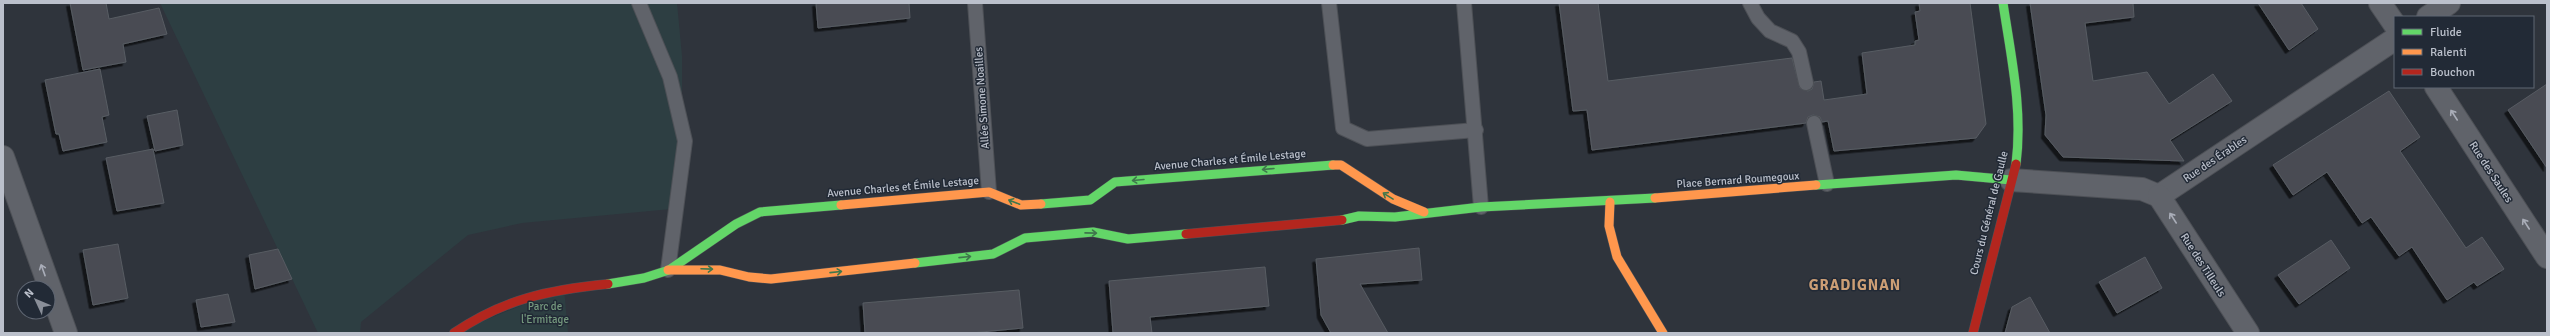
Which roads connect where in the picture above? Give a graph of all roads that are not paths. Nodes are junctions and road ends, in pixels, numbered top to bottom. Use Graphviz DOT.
graph roads {
  1 [pos="639,3"];
  2 [pos="975,3"];
  3 [pos="1329,3"];
  4 [pos="1464,3"];
  5 [pos="1750,3"];
  6 [pos="2003,3"];
  7 [pos="2380,3"];
  8 [pos="2449,3"];
  9 [pos="2430,16"];
  10 [pos="2394,24"];
  11 [pos="2394,40"];
  12 [pos="1806,83"];
  13 [pos="2437,88"];
  14 [pos="1814,123"];
  15 [pos="1476,130"];
  16 [pos="3,156"];
  17 [pos="2011,180"];
  18 [pos="1365,181"];
  19 [pos="1828,184"];
  20 [pos="988,192"];
  21 [pos="1364,194"];
  22 [pos="2159,196"];
  23 [pos="1610,202"];
  24 [pos="1362,206"];
  25 [pos="1481,207"];
  26 [pos="1424,212"];
  27 [pos="1358,216"];
  28 [pos="723,232"];
  29 [pos="725,247"];
  30 [pos="2547,257"];
  31 [pos="728,260"];
  32 [pos="668,270"];
  33 [pos="732,272"];
  34 [pos="66,333"];
  35 [pos="454,333"];
  36 [pos="1663,333"];
  37 [pos="1973,333"];
  38 [pos="2248,333"];
  1 -- 32 [label="lane"];
  2 -- 20 [label="lane, Allée Simone Noailles"];
  3 -- 15 [label="lane"];
  4 -- 15 [label="lane"];
  5 -- 12 [label="lane"];
  6 -- 17 [label="street, Cours du Général de Gaulle"];
  7 -- 10 [label="street"];
  8 -- 9 [label="street"];
  11 -- 22 [label="street, Rue des Érables"];
  30 -- 13 [label="street, Rue des Saules, one-way"];
  14 -- 19 [label="lane"];
  15 -- 25 [label="lane"];
  34 -- 16 [label="street, one-way"];
  17 -- 19 [label="street, Place Bernard Roumegoux"];
  17 -- 22 [label="street"];
  17 -- 37 [label="street, Cours du Général de Gaulle"];
  18 -- 20 [label="street, Avenue Charles et Émile Lestage, one-way"];
  18 -- 21 [label="street"];
  26 -- 18 [label="street, Avenue Charles et Émile Lestage, one-way"];
  19 -- 23 [label="street, Place Bernard Roumegoux"];
  20 -- 28 [label="street, Avenue Charles et Émile Lestage"];
  38 -- 22 [label="street, Rue des Tilleuls, one-way"];
  23 -- 25 [label="street, Avenue Charles et Émile Lestage"];
  23 -- 36 [label="street"];
  24 -- 27 [label="street"];
  25 -- 26 [label="street, Avenue Charles et Émile Lestage"];
  26 -- 27 [label="street, Avenue Charles et Émile Lestage"];
  33 -- 27 [label="street, Avenue Charles et Émile Lestage, one-way"];
  28 -- 29 [label="street"];
  28 -- 32 [label="street, Avenue Charles et Émile Lestage"];
  31 -- 33 [label="street"];
  32 -- 33 [label="street, Avenue Charles et Émile Lestage, one-way"];
  32 -- 35 [label="street, Avenue Charles et Émile Lestage"];
}
